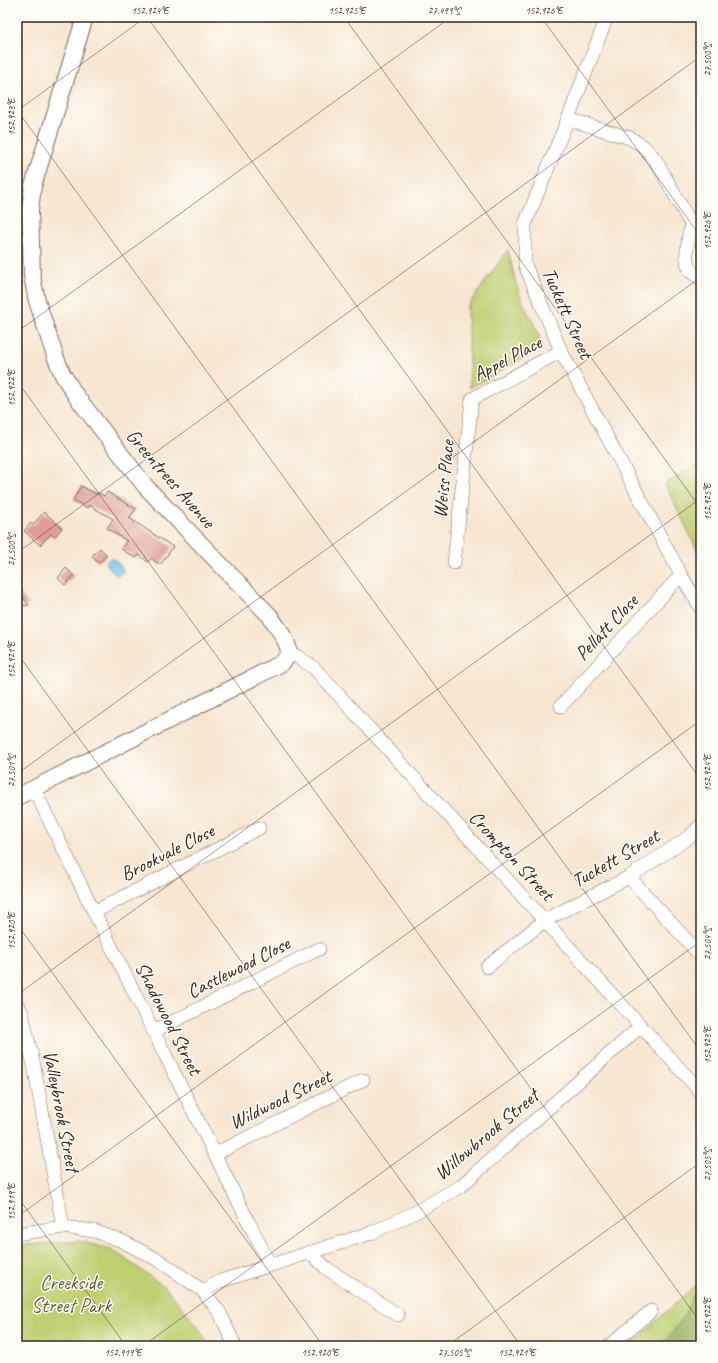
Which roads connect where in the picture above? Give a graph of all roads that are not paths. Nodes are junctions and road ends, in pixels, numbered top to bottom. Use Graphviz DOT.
graph roads {
  1 [pos="85,17"];
  2 [pos="607,17"];
  3 [pos="568,119"];
  4 [pos="696,227"];
  5 [pos="701,278"];
  6 [pos="561,351"];
  7 [pos="472,399"];
  8 [pos="454,563"];
  9 [pos="681,575"];
  10 [pos="701,608"];
  11 [pos="289,653"];
  12 [pos="561,706"];
  13 [pos="34,789"];
  14 [pos="17,797"];
  15 [pos="701,825"];
  16 [pos="259,828"];
  17 [pos="630,877"];
  18 [pos="94,912"];
  19 [pos="545,920"];
  20 [pos="319,948"];
  21 [pos="701,956"];
  22 [pos="487,967"];
  23 [pos="17,1004"];
  24 [pos="641,1026"];
  25 [pos="154,1031"];
  26 [pos="363,1080"];
  27 [pos="700,1091"];
  28 [pos="214,1154"];
  29 [pos="63,1227"];
  30 [pos="17,1234"];
  31 [pos="310,1252"];
  32 [pos="270,1265"];
  33 [pos="203,1291"];
  34 [pos="651,1311"];
  35 [pos="398,1315"];
  36 [pos="235,1346"];
  37 [pos="609,1346"];
  1 -- 11 [label="street, Greentrees Avenue"];
  2 -- 3 [label="street, Tuckett Street"];
  3 -- 4 [label="street"];
  3 -- 6 [label="street, Tuckett Street"];
  4 -- 5 [label="street"];
  6 -- 7 [label="street, Appel Place"];
  6 -- 9 [label="street, Tuckett Street"];
  7 -- 8 [label="street, Weiss Place"];
  9 -- 10 [label="street, Tuckett Street"];
  9 -- 12 [label="street, Pellatt Close"];
  11 -- 13 [label="street"];
  11 -- 19 [label="street, Crompton Street"];
  13 -- 14 [label="street"];
  13 -- 18 [label="street, Shadowood Street"];
  15 -- 17 [label="street, Tuckett Street"];
  16 -- 18 [label="street, Brookvale Close"];
  17 -- 19 [label="street, Tuckett Street"];
  17 -- 21 [label="street"];
  18 -- 25 [label="street, Shadowood Street"];
  19 -- 22 [label="street, Tuckett Street"];
  19 -- 24 [label="street, Crompton Street"];
  20 -- 25 [label="street, Castlewood Close"];
  23 -- 29 [label="street, Valleybrook Street"];
  24 -- 27 [label="street, Crompton Street"];
  24 -- 31 [label="street, Willowbrook Street"];
  25 -- 28 [label="street, Shadowood Street"];
  26 -- 28 [label="street, Wildwood Street"];
  28 -- 32 [label="street, Shadowood Street"];
  29 -- 30 [label="street"];
  29 -- 33 [label="street"];
  31 -- 32 [label="street, Willowbrook Street"];
  31 -- 35 [label="street"];
  32 -- 33 [label="street, Willowbrook Street"];
  33 -- 36 [label="street"];
  34 -- 37 [label="street"];
}
